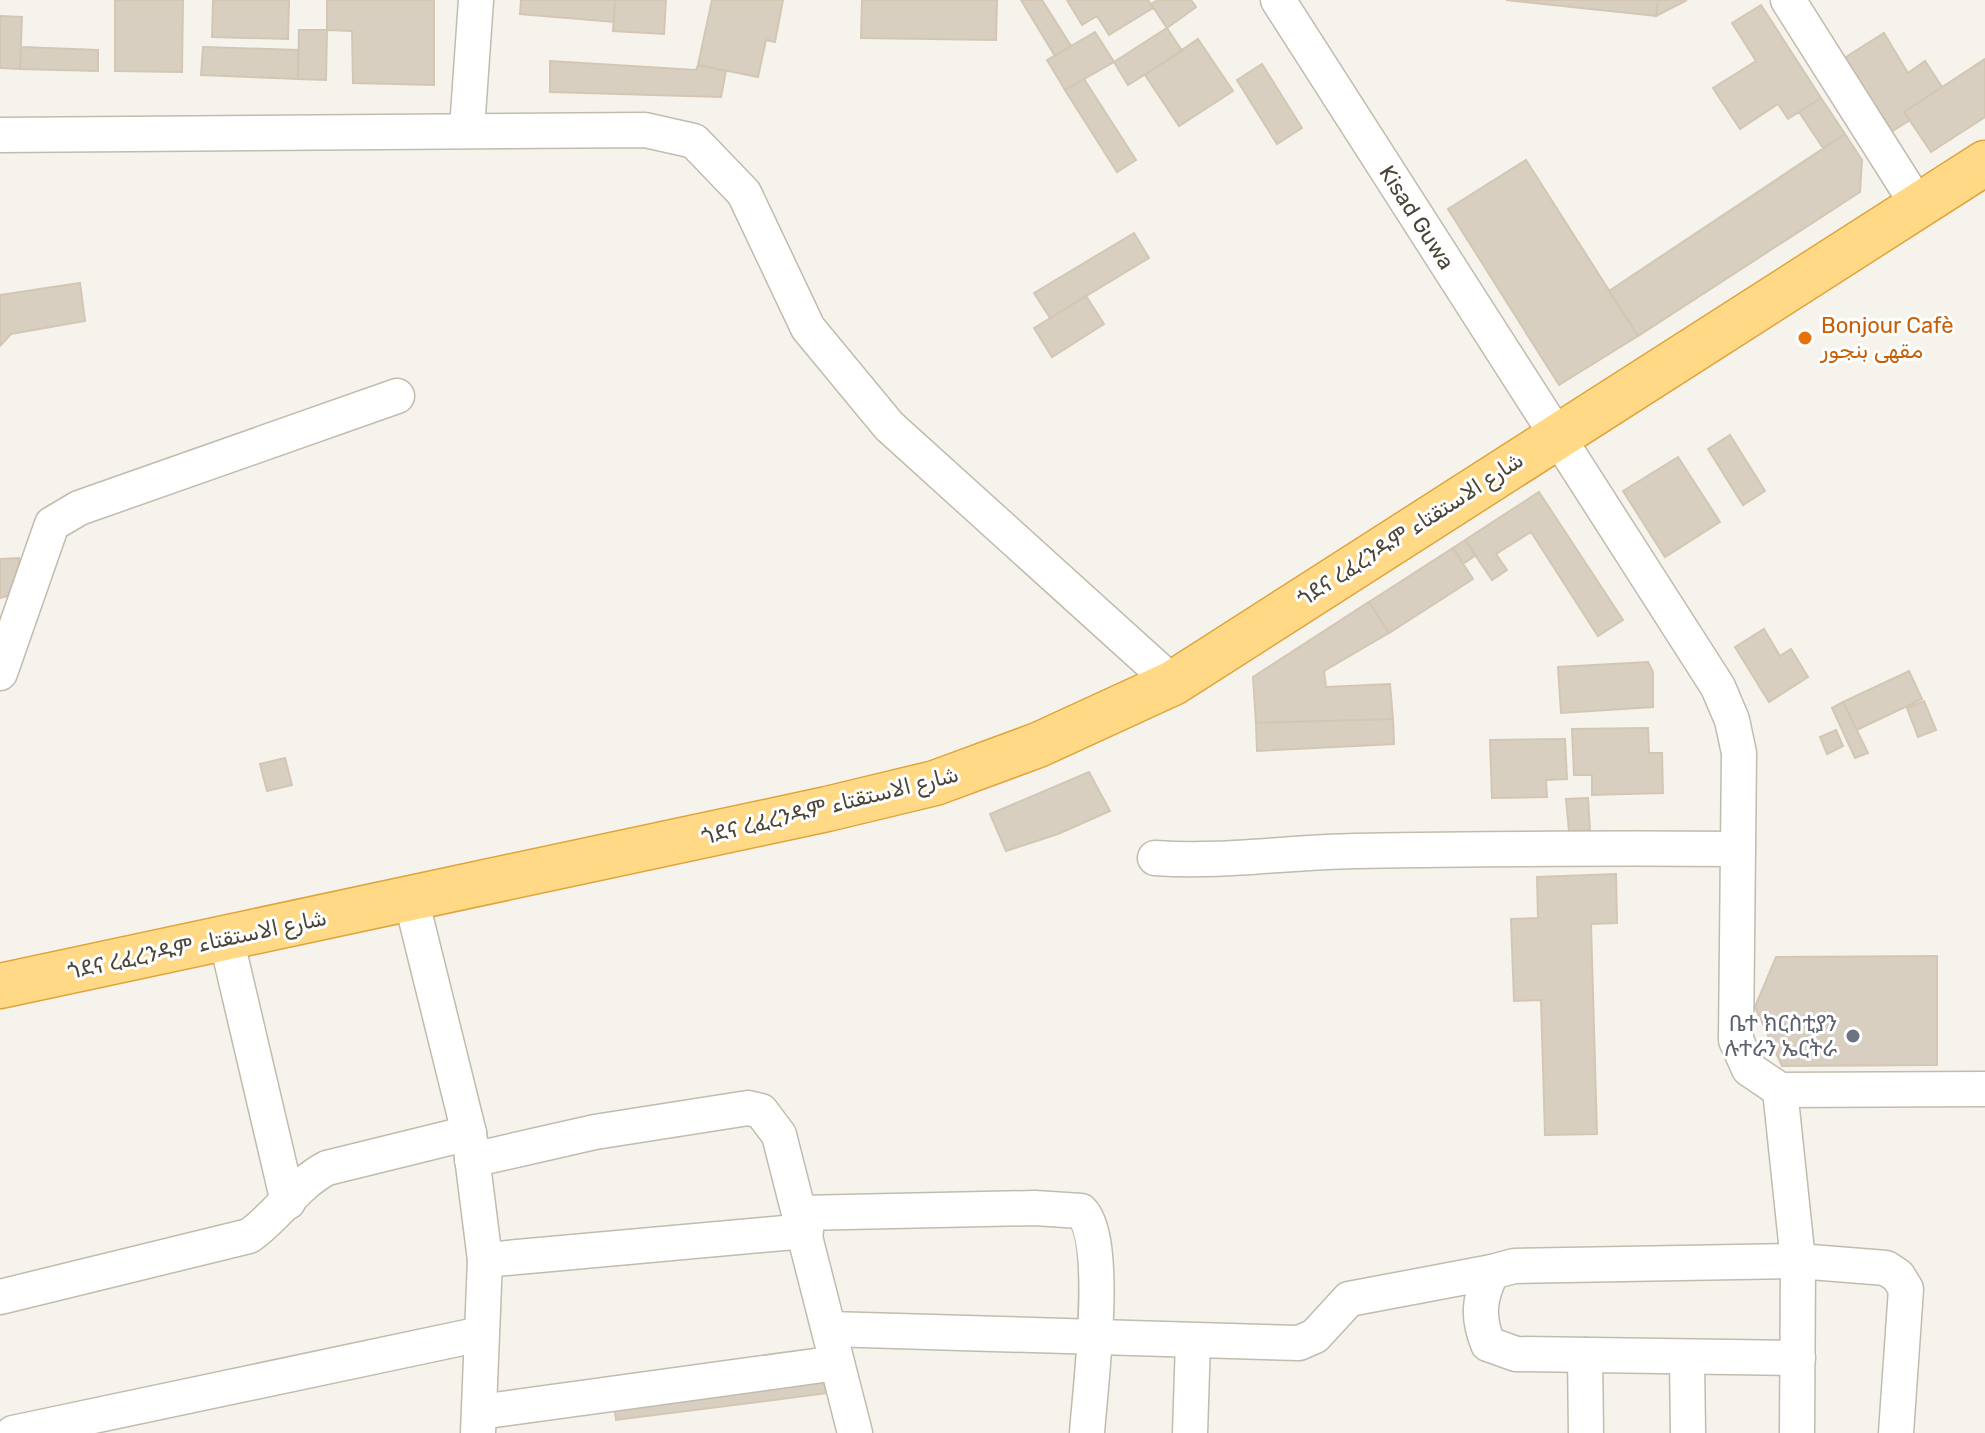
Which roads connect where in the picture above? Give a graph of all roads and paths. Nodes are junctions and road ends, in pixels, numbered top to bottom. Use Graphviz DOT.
graph roads {
  1 [pos="476,0"];
  2 [pos="1278,0"];
  3 [pos="1788,0"];
  4 [pos="467,129"];
  5 [pos="0,135"];
  6 [pos="1985,163"];
  7 [pos="1919,207"];
  8 [pos="397,396"];
  9 [pos="1557,435"];
  10 [pos="0,673"];
  11 [pos="1173,683"];
  12 [pos="1737,849"];
  13 [pos="1155,858"];
  14 [pos="411,899"];
  15 [pos="226,938"];
  16 [pos="0,986"];
  17 [pos="1985,1089"];
  18 [pos="1780,1090"];
  19 [pos="471,1146"];
  20 [pos="288,1202"];
  21 [pos="804,1222"];
  22 [pos="485,1260"];
  23 [pos="1798,1261"];
  24 [pos="1492,1272"];
  25 [pos="0,1297"];
  26 [pos="829,1329"];
  27 [pos="481,1334"];
  28 [pos="1094,1336"];
  29 [pos="1193,1341"];
  30 [pos="1585,1355"];
  31 [pos="1798,1358"];
  32 [pos="1687,1359"];
  33 [pos="837,1363"];
  34 [pos="479,1422"];
  35 [pos="13,1433"];
  36 [pos="855,1433"];
  37 [pos="1087,1433"];
  38 [pos="1190,1433"];
  39 [pos="1586,1433"];
  40 [pos="1688,1433"];
  41 [pos="1797,1433"];
  42 [pos="1896,1433"];
  1 -- 4 [label="street"];
  2 -- 9 [label="street, Kisad Guwa"];
  3 -- 7 [label="street"];
  4 -- 5 [label="street"];
  4 -- 11 [label="street"];
  6 -- 7 [label="highway, ጎደና ረፈረንዱም شارع الاستقتاء"];
  7 -- 9 [label="highway, ጎደና ረፈረንዱም شارع الاستقتاء"];
  8 -- 10 [label="street"];
  9 -- 11 [label="highway, ጎደና ረፈረንዱም شارع الاستقتاء"];
  9 -- 12 [label="street, Kisad Guwa"];
  11 -- 14 [label="highway, ጎደና ረፈረንዱም شارع الاستقتاء"];
  12 -- 13 [label="street"];
  12 -- 18 [label="street, Kisad Guwa"];
  14 -- 15 [label="highway, ጎደና ረፈረንዱም شارع الاستقتاء"];
  14 -- 19 [label="street"];
  15 -- 16 [label="highway, ጎደና ረፈረንዱም شارع الاستقتاء"];
  15 -- 20 [label="street"];
  17 -- 18 [label="street"];
  18 -- 23 [label="street"];
  19 -- 20 [label="street"];
  19 -- 21 [label="street"];
  19 -- 22 [label="street"];
  20 -- 25 [label="street"];
  21 -- 22 [label="street"];
  21 -- 26 [label="street"];
  21 -- 28 [label="street"];
  22 -- 27 [label="street"];
  23 -- 24 [label="street"];
  23 -- 31 [label="street"];
  23 -- 42 [label="street"];
  24 -- 29 [label="street"];
  24 -- 30 [label="street"];
  26 -- 28 [label="street"];
  26 -- 33 [label="street"];
  27 -- 34 [label="street"];
  27 -- 35 [label="street"];
  28 -- 29 [label="street"];
  28 -- 37 [label="street"];
  29 -- 38 [label="street"];
  30 -- 32 [label="street"];
  30 -- 39 [label="street"];
  31 -- 32 [label="street"];
  31 -- 41 [label="street"];
  32 -- 40 [label="street"];
  33 -- 34 [label="street"];
  33 -- 36 [label="street"];
}
